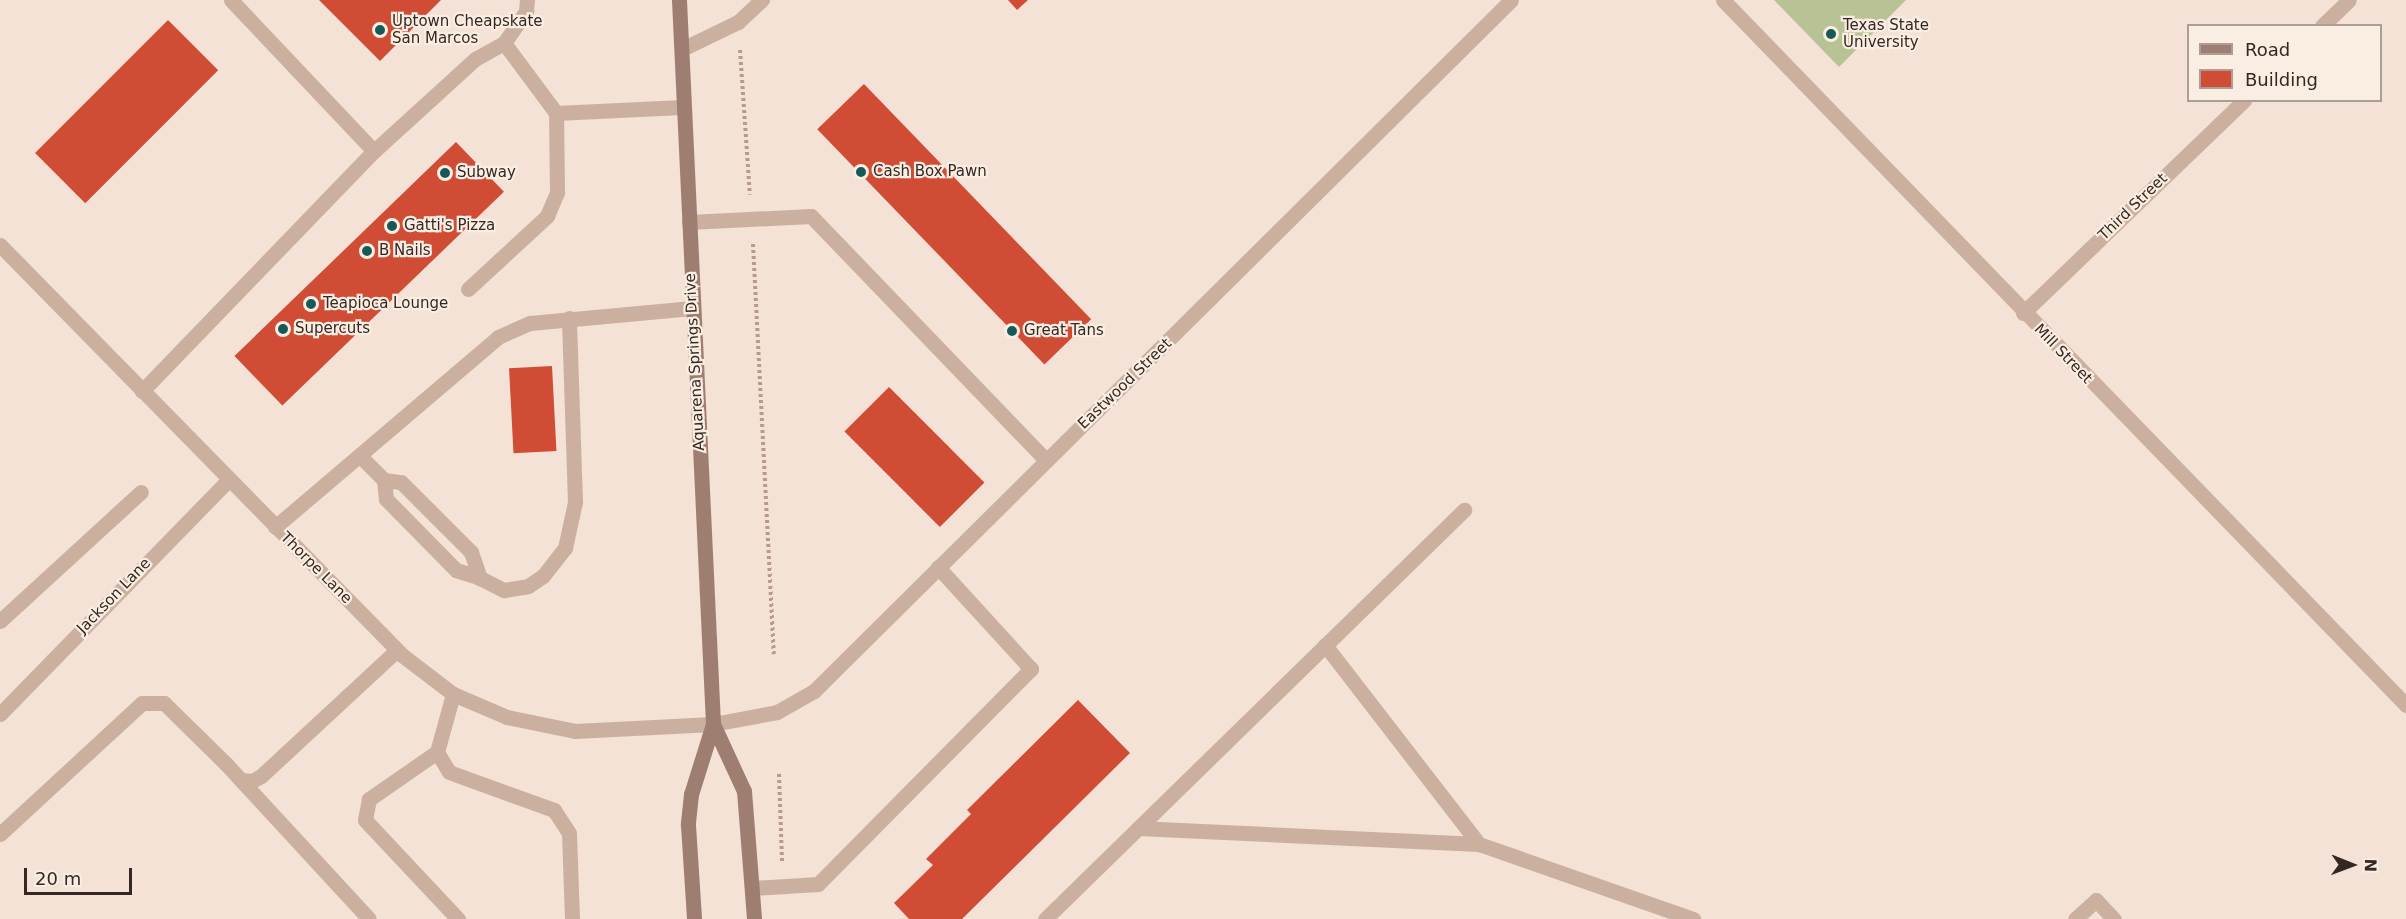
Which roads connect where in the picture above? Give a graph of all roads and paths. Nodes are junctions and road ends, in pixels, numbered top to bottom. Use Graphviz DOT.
graph roads {
  1 [pos="231,0"];
  2 [pos="527,0"];
  3 [pos="679,0"];
  4 [pos="762,0"];
  5 [pos="1511,0"];
  6 [pos="1723,0"];
  7 [pos="2349,0"];
  8 [pos="738,22"];
  9 [pos="2324,24"];
  10 [pos="504,44"];
  11 [pos="682,49"];
  12 [pos="2242,102"];
  13 [pos="682,107"];
  14 [pos="556,113"];
  15 [pos="374,151"];
  16 [pos="751,219"];
  17 [pos="689,222"];
  18 [pos="0,245"];
  19 [pos="468,289"];
  20 [pos="692,308"];
  21 [pos="2023,313"];
  22 [pos="569,318"];
  23 [pos="142,391"];
  24 [pos="360,456"];
  25 [pos="1046,460"];
  26 [pos="229,479"];
  27 [pos="384,480"];
  28 [pos="141,492"];
  29 [pos="1464,510"];
  30 [pos="275,526"];
  31 [pos="938,567"];
  32 [pos="480,578"];
  33 [pos="0,621"];
  34 [pos="1325,645"];
  35 [pos="397,650"];
  36 [pos="774,654"];
  37 [pos="453,694"];
  38 [pos="2406,705"];
  39 [pos="0,714"];
  40 [pos="713,724"];
  41 [pos="437,752"];
  42 [pos="779,774"];
  43 [pos="241,780"];
  44 [pos="1138,828"];
  45 [pos="0,834"];
  46 [pos="1479,844"];
  47 [pos="782,886"];
  48 [pos="752,888"];
  49 [pos="369,919"];
  50 [pos="458,919"];
  51 [pos="572,919"];
  52 [pos="694,919"];
  53 [pos="754,919"];
  54 [pos="1045,919"];
  55 [pos="1693,919"];
  56 [pos="2075,919"];
  57 [pos="2114,919"];
  1 -- 15 [label="street"];
  2 -- 10 [label="street"];
  3 -- 11 [label="main road, Aquarena Springs Drive"];
  4 -- 8 [label="street"];
  5 -- 25 [label="street, Eastwood Street"];
  6 -- 21 [label="street, Mill Street"];
  7 -- 9 [label="street"];
  8 -- 11 [label="street"];
  8 -- 16 [label="path"];
  10 -- 14 [label="street"];
  10 -- 15 [label="street"];
  11 -- 13 [label="main road, Aquarena Springs Drive"];
  12 -- 21 [label="street, Third Street"];
  13 -- 14 [label="street"];
  13 -- 17 [label="main road, Aquarena Springs Drive"];
  14 -- 19 [label="street"];
  15 -- 23 [label="street"];
  16 -- 17 [label="street"];
  16 -- 25 [label="street"];
  16 -- 36 [label="path"];
  17 -- 20 [label="main road, Aquarena Springs Drive"];
  18 -- 23 [label="street, Thorpe Lane"];
  20 -- 22 [label="street"];
  20 -- 40 [label="main road, Aquarena Springs Drive"];
  21 -- 38 [label="street, Mill Street"];
  22 -- 24 [label="street"];
  22 -- 32 [label="street"];
  23 -- 26 [label="street, Thorpe Lane"];
  24 -- 27 [label="street"];
  24 -- 30 [label="street"];
  25 -- 31 [label="street, Eastwood Street"];
  26 -- 30 [label="street, Thorpe Lane"];
  26 -- 39 [label="street, Jackson Lane"];
  27 -- 32 [label="street"];
  27 -- 32 [label="street"];
  28 -- 33 [label="street"];
  29 -- 34 [label="street"];
  30 -- 35 [label="street, Thorpe Lane"];
  31 -- 40 [label="street, Eastwood Street"];
  31 -- 47 [label="street"];
  34 -- 44 [label="street"];
  34 -- 46 [label="street"];
  35 -- 37 [label="street, Thorpe Lane"];
  35 -- 43 [label="street"];
  37 -- 40 [label="street, Thorpe Lane"];
  37 -- 41 [label="street"];
  40 -- 48 [label="main road, Aquarena Springs Drive"];
  40 -- 52 [label="main road, Aquarena Springs Drive"];
  41 -- 50 [label="street"];
  41 -- 51 [label="street"];
  42 -- 47 [label="path"];
  43 -- 45 [label="street"];
  43 -- 49 [label="street"];
  44 -- 46 [label="street"];
  44 -- 54 [label="street"];
  46 -- 55 [label="street"];
  47 -- 48 [label="street"];
  48 -- 53 [label="main road, Aquarena Springs Drive"];
  56 -- 57 [label="street"];
}
